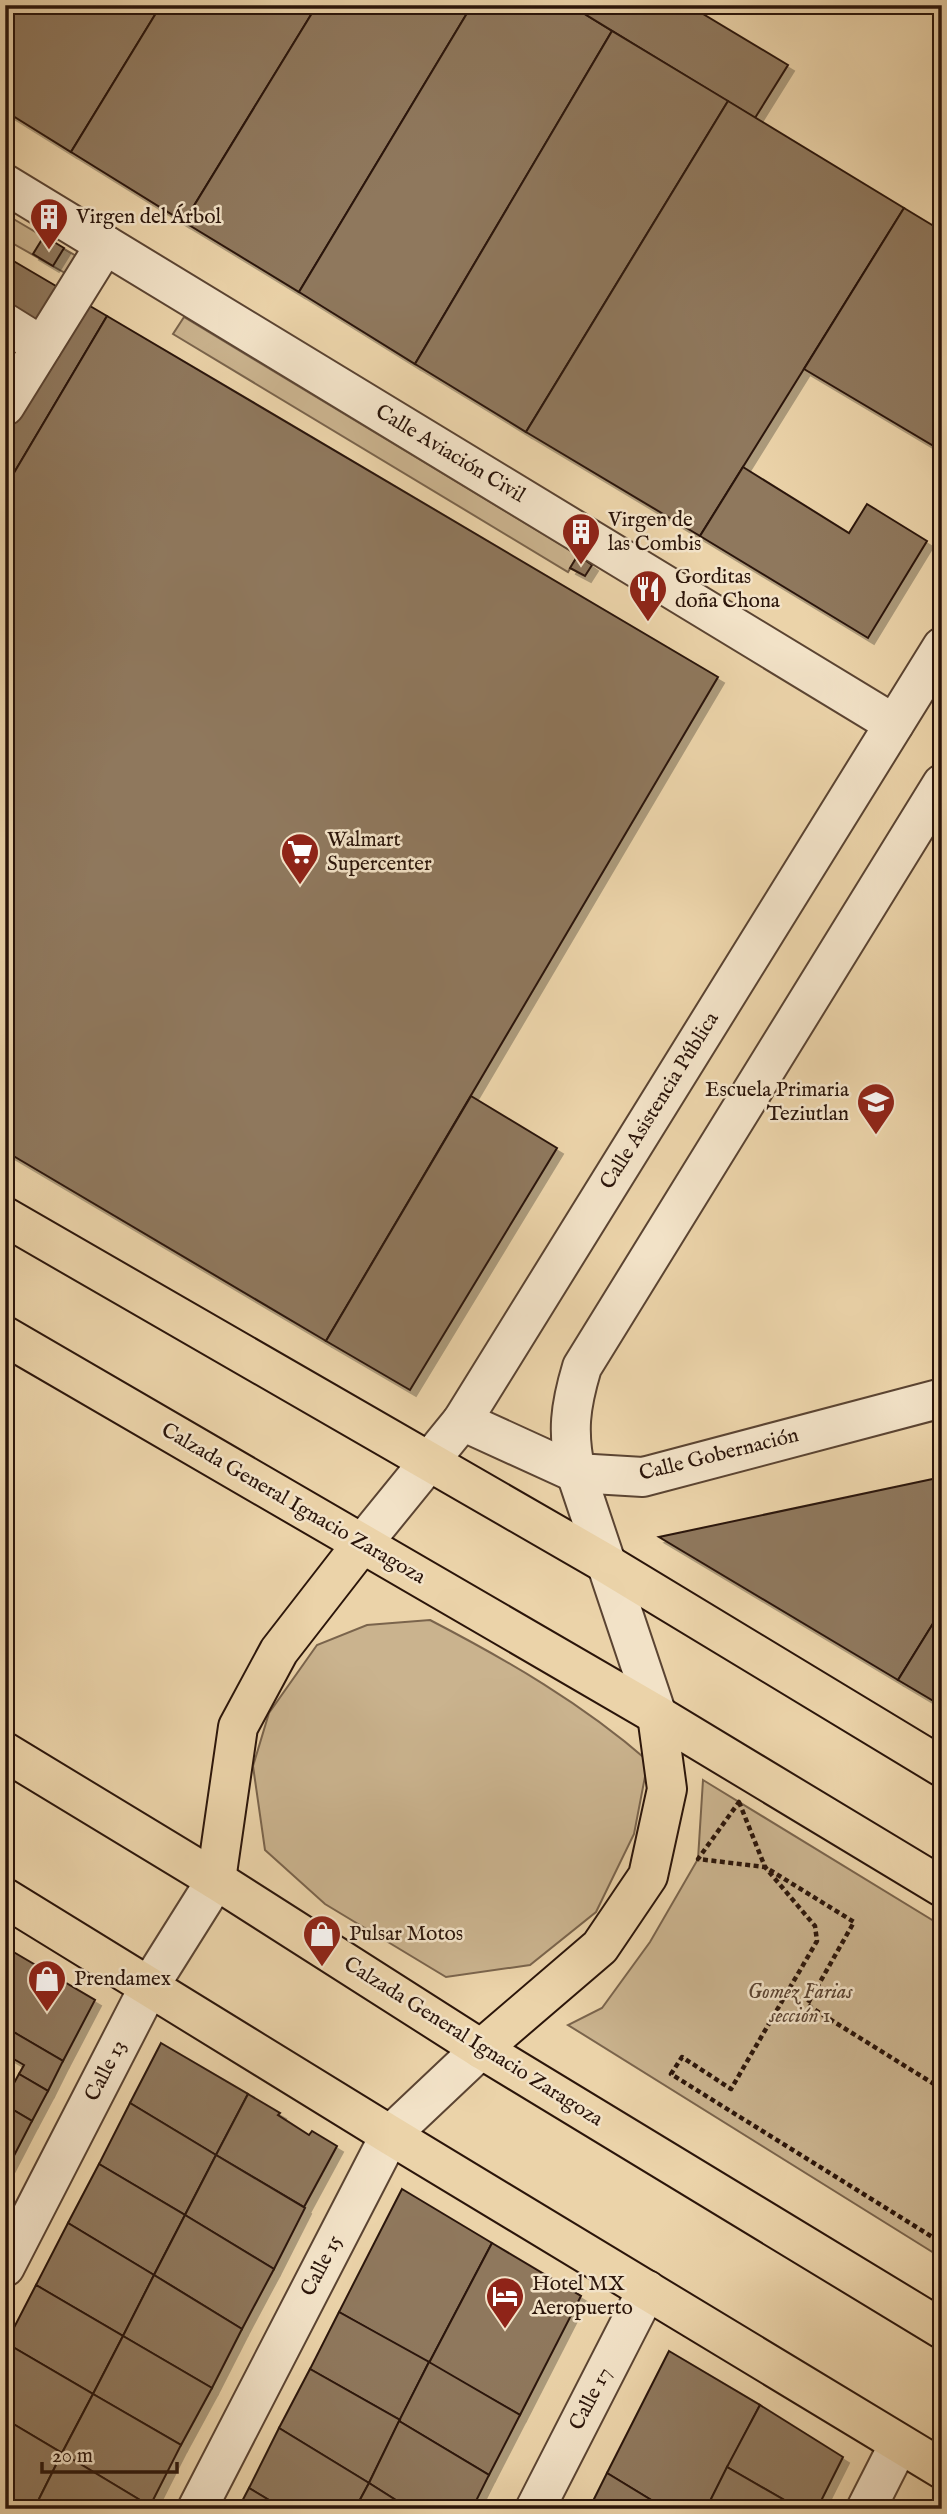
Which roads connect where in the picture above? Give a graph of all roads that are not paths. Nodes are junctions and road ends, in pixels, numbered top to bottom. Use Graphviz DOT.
graph roads {
  1 [pos="5,184"];
  2 [pos="105,245"];
  3 [pos="5,323"];
  4 [pos="42,346"];
  5 [pos="5,406"];
  6 [pos="942,647"];
  7 [pos="894,724"];
  8 [pos="942,784"];
  9 [pos="5,1217"];
  10 [pos="5,1336"];
  11 [pos="942,1398"];
  12 [pos="462,1421"];
  13 [pos="427,1462"];
  14 [pos="576,1473"];
  15 [pos="362,1544"];
  16 [pos="605,1563"];
  17 [pos="657,1715"];
  18 [pos="5,1752"];
  19 [pos="942,1767"];
  20 [pos="216,1880"];
  21 [pos="942,1887"];
  22 [pos="5,1898"];
  23 [pos="150,1985"];
  24 [pos="481,2049"];
  25 [pos="390,2134"];
  26 [pos="5,2267"];
  27 [pos="647,2290"];
  28 [pos="942,2329"];
  29 [pos="899,2444"];
  30 [pos="942,2469"];
  31 [pos="197,2509"];
  32 [pos="535,2509"];
  33 [pos="866,2509"];
  1 -- 2 [label="street, Calle Aviación Civil"];
  2 -- 4 [label="street"];
  2 -- 7 [label="street, Calle Aviación Civil"];
  3 -- 4 [label="street"];
  4 -- 5 [label="street"];
  6 -- 7 [label="street, Calle Asistencia Pública"];
  7 -- 12 [label="street, Calle Asistencia Pública"];
  8 -- 14 [label="street"];
  9 -- 13 [label="main road"];
  10 -- 15 [label="main road, Calzada General Ignacio Zaragoza"];
  11 -- 14 [label="street, Calle Gobernación"];
  12 -- 13 [label="street, Calle Asistencia Pública"];
  12 -- 14 [label="street, Calle Gobernación"];
  13 -- 15 [label="street, Calle Asistencia Pública"];
  13 -- 16 [label="main road"];
  14 -- 16 [label="street"];
  15 -- 17 [label="main road, Calzada General Ignacio Zaragoza"];
  15 -- 20 [label="main road"];
  16 -- 17 [label="street"];
  16 -- 19 [label="main road"];
  17 -- 21 [label="main road, Calzada General Ignacio Zaragoza"];
  17 -- 24 [label="main road"];
  18 -- 20 [label="main road, Calzada General Ignacio Zaragoza"];
  20 -- 23 [label="street, Calle 13"];
  20 -- 24 [label="main road, Calzada General Ignacio Zaragoza"];
  22 -- 23 [label="main road"];
  23 -- 25 [label="main road"];
  23 -- 26 [label="street, Calle 13"];
  24 -- 25 [label="street, Calle 15"];
  24 -- 28 [label="main road, Calzada General Ignacio Zaragoza"];
  25 -- 27 [label="main road"];
  25 -- 31 [label="street, Calle 15"];
  27 -- 29 [label="main road"];
  27 -- 32 [label="street, Calle 17"];
  29 -- 30 [label="main road"];
  29 -- 33 [label="street"];
}
